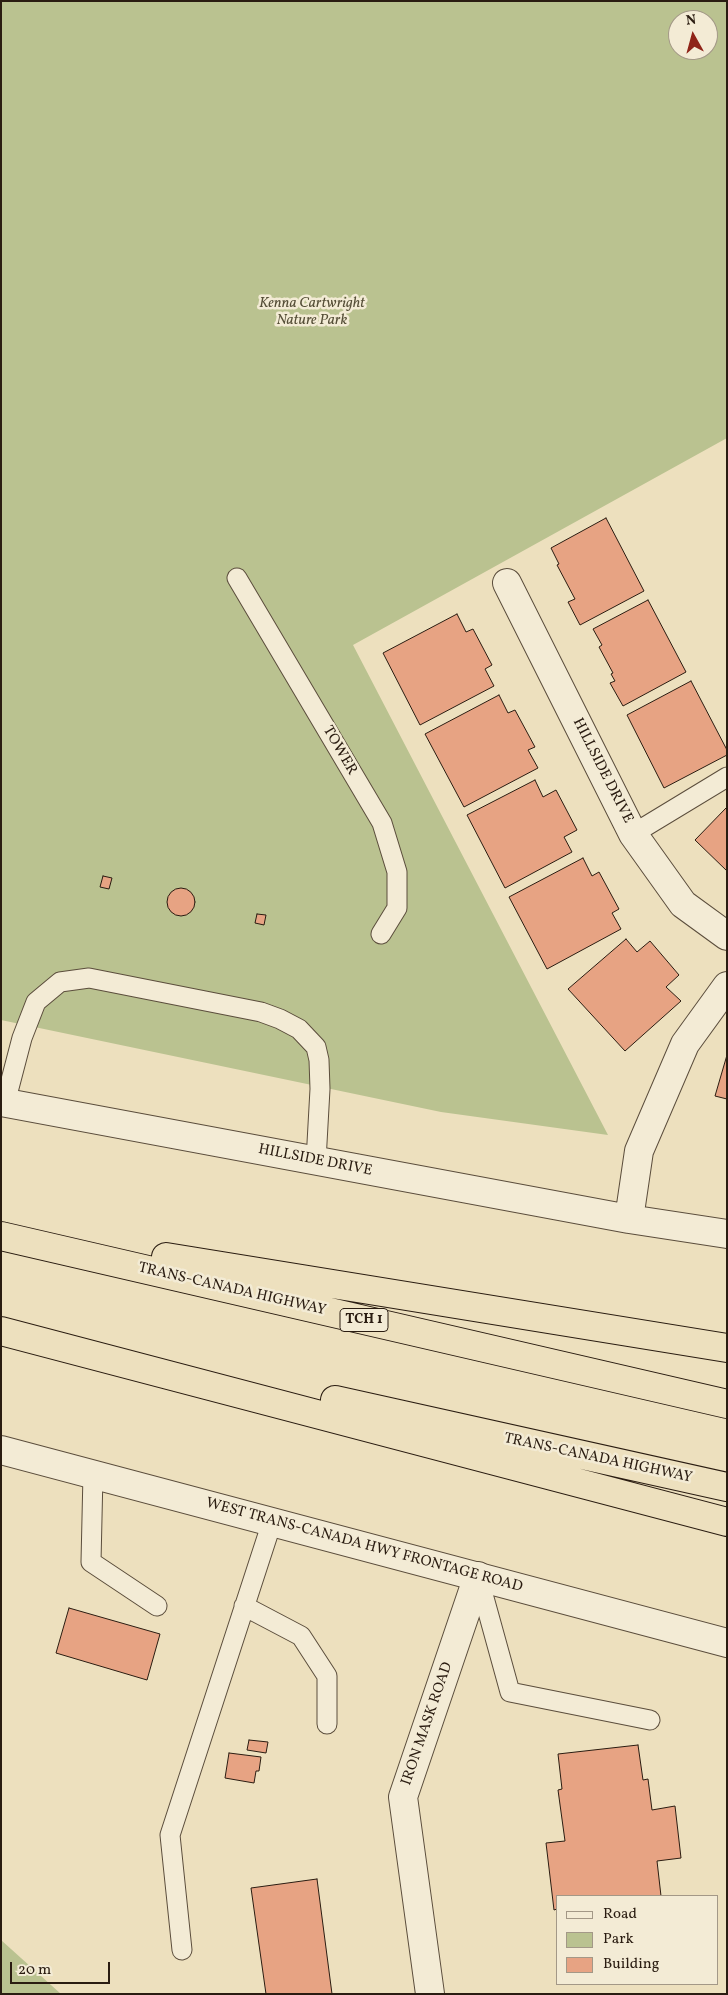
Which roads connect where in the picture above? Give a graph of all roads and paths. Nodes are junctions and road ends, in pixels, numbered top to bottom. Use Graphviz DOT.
graph roads {
  1 [pos="237,578"];
  2 [pos="508,583"];
  3 [pos="727,777"];
  4 [pos="633,834"];
  5 [pos="381,934"];
  6 [pos="727,936"];
  7 [pos="727,986"];
  8 [pos="3,1102"];
  9 [pos="316,1162"];
  10 [pos="629,1219"];
  11 [pos="1,1231"];
  12 [pos="727,1234"];
  13 [pos="1,1236"];
  14 [pos="1,1329"];
  15 [pos="727,1348"];
  16 [pos="727,1404"];
  17 [pos="1,1450"];
  18 [pos="92,1474"];
  19 [pos="727,1487"];
  20 [pos="272,1522"];
  21 [pos="727,1522"];
  22 [pos="478,1576"];
  23 [pos="158,1606"];
  24 [pos="244,1606"];
  25 [pos="727,1643"];
  26 [pos="650,1720"];
  27 [pos="327,1724"];
  28 [pos="182,1950"];
  29 [pos="430,1994"];
  1 -- 5 [label="lane, TOWER"];
  2 -- 4 [label="street, HILLSIDE DRIVE"];
  3 -- 4 [label="lane"];
  4 -- 6 [label="street, HILLSIDE DRIVE"];
  7 -- 10 [label="street"];
  8 -- 9 [label="street, HILLSIDE DRIVE"];
  8 -- 9 [label="lane"];
  9 -- 10 [label="street, HILLSIDE DRIVE"];
  10 -- 12 [label="street, HILLSIDE DRIVE"];
  11 -- 15 [label="highway"];
  13 -- 16 [label="highway, TRANS-CANADA HIGHWAY / TCH 1"];
  14 -- 19 [label="highway, TRANS-CANADA HIGHWAY"];
  14 -- 21 [label="highway"];
  17 -- 18 [label="street, WEST TRANS-CANADA HWY FRONTAGE ROAD"];
  18 -- 20 [label="street, WEST TRANS-CANADA HWY FRONTAGE ROAD"];
  18 -- 23 [label="lane"];
  20 -- 22 [label="street, WEST TRANS-CANADA HWY FRONTAGE ROAD"];
  20 -- 24 [label="lane"];
  22 -- 25 [label="street, WEST TRANS-CANADA HWY FRONTAGE ROAD"];
  22 -- 26 [label="lane"];
  22 -- 29 [label="street, IRON MASK ROAD"];
  24 -- 27 [label="lane"];
  24 -- 28 [label="lane"];
}
